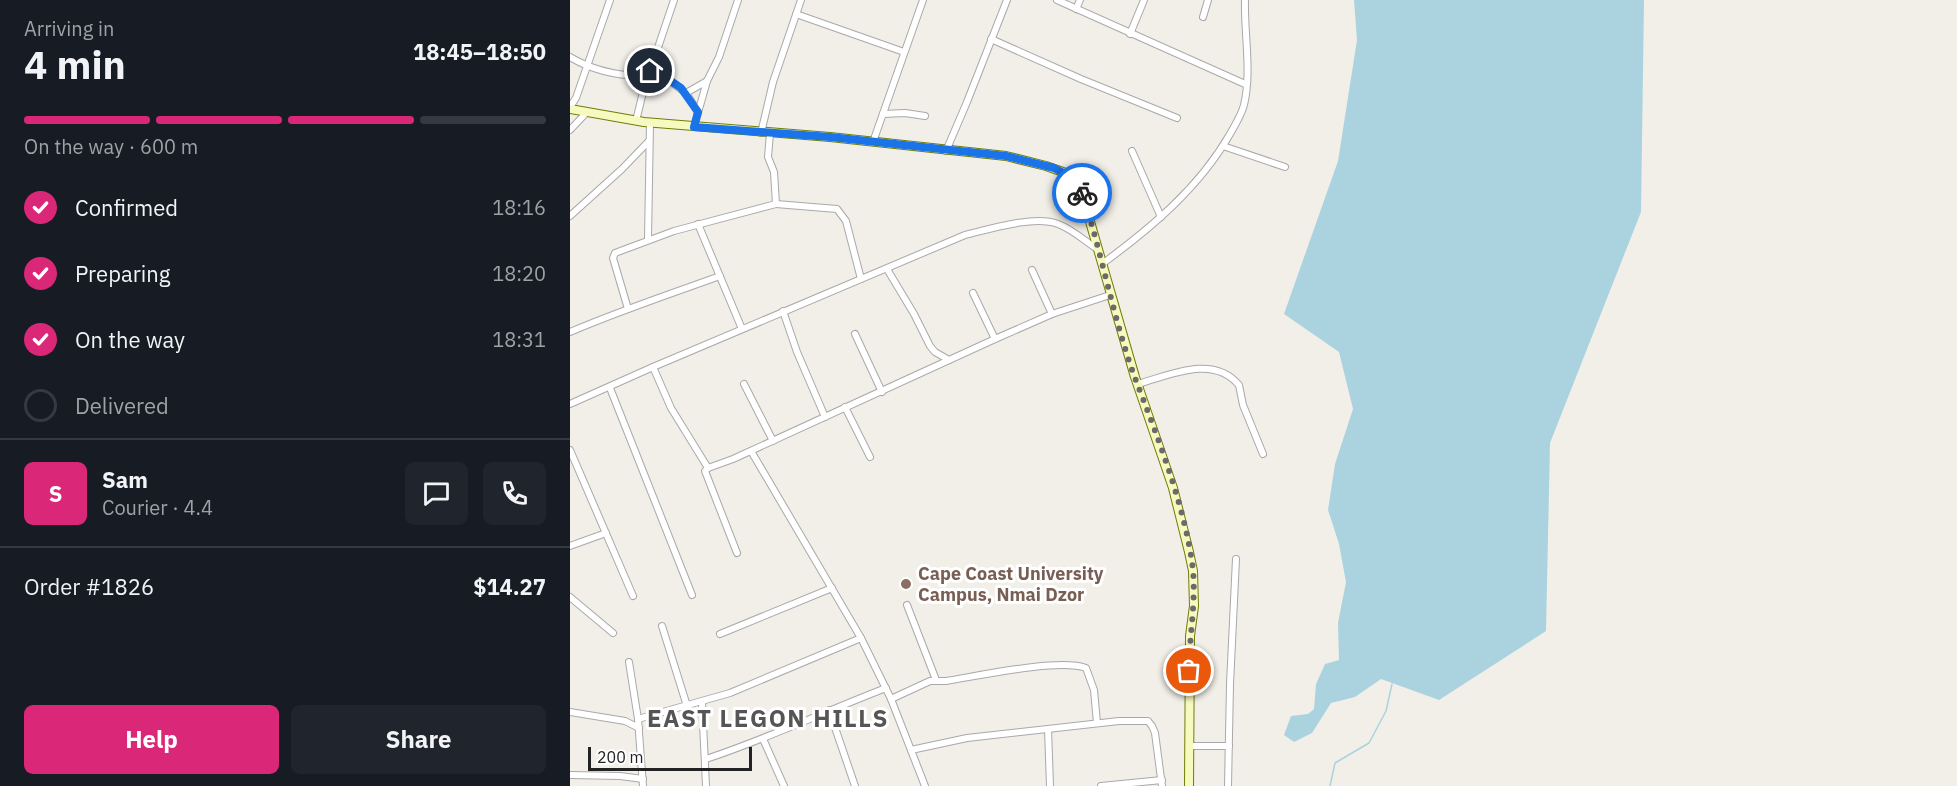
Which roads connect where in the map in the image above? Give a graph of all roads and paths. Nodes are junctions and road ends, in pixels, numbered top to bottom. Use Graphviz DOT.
graph roads {
  1 [pos="610,0"];
  2 [pos="674,0"];
  3 [pos="738,0"];
  4 [pos="801,0"];
  5 [pos="923,0"];
  6 [pos="1007,0"];
  7 [pos="1057,0"];
  8 [pos="1080,0"];
  9 [pos="1144,0"];
  10 [pos="1208,0"];
  11 [pos="1245,0"];
  12 [pos="1076,9"];
  13 [pos="796,14"];
  14 [pos="1203,17"];
  15 [pos="1130,34"];
  16 [pos="991,39"];
  17 [pos="904,52"];
  18 [pos="570,57"];
  19 [pos="585,67"];
  20 [pos="649,74"];
  21 [pos="707,81"];
  22 [pos="1245,84"];
  23 [pos="686,93"];
  24 [pos="570,108"];
  25 [pos="587,112"];
  26 [pos="698,112"];
  27 [pos="883,114"];
  28 [pos="925,116"];
  29 [pos="1177,118"];
  30 [pos="636,121"];
  31 [pos="650,123"];
  32 [pos="694,127"];
  33 [pos="570,130"];
  34 [pos="766,133"];
  35 [pos="649,141"];
  36 [pos="873,142"];
  37 [pos="1223,146"];
  38 [pos="945,151"];
  39 [pos="1132,151"];
  40 [pos="1285,167"];
  41 [pos="776,204"];
  42 [pos="570,216"];
  43 [pos="1161,218"];
  44 [pos="698,224"];
  45 [pos="648,239"];
  46 [pos="1097,249"];
  47 [pos="1102,264"];
  48 [pos="887,269"];
  49 [pos="1032,270"];
  50 [pos="720,276"];
  51 [pos="861,279"];
  52 [pos="973,293"];
  53 [pos="1110,295"];
  54 [pos="628,309"];
  55 [pos="783,311"];
  56 [pos="1052,314"];
  57 [pos="742,329"];
  58 [pos="570,332"];
  59 [pos="855,334"];
  60 [pos="995,339"];
  61 [pos="948,360"];
  62 [pos="653,367"];
  63 [pos="744,384"];
  64 [pos="1138,384"];
  65 [pos="610,388"];
  66 [pos="882,392"];
  67 [pos="570,404"];
  68 [pos="845,407"];
  69 [pos="825,417"];
  70 [pos="773,441"];
  71 [pos="570,450"];
  72 [pos="751,451"];
  73 [pos="1263,454"];
  74 [pos="870,457"];
  75 [pos="708,468"];
  76 [pos="606,533"];
  77 [pos="570,546"];
  78 [pos="737,553"];
  79 [pos="1236,559"];
  80 [pos="832,588"];
  81 [pos="633,596"];
  82 [pos="692,596"];
  83 [pos="570,597"];
  84 [pos="907,604"];
  85 [pos="662,626"];
  86 [pos="613,633"];
  87 [pos="720,634"];
  88 [pos="861,638"];
  89 [pos="629,662"];
  90 [pos="936,680"];
  91 [pos="886,688"];
  92 [pos="891,699"];
  93 [pos="702,702"];
  94 [pos="687,706"];
  95 [pos="829,710"];
  96 [pos="570,712"];
  97 [pos="638,719"];
  98 [pos="1097,723"];
  99 [pos="639,728"];
  100 [pos="1048,729"];
  101 [pos="763,739"];
  102 [pos="1189,746"];
  103 [pos="1229,746"];
  104 [pos="911,750"];
  105 [pos="706,759"];
  106 [pos="570,775"];
  107 [pos="643,783"];
  108 [pos="1162,783"];
  109 [pos="706,786"];
  110 [pos="784,786"];
  111 [pos="855,786"];
  112 [pos="925,786"];
  113 [pos="1050,786"];
  114 [pos="1104,786"];
  115 [pos="1189,786"];
  116 [pos="1228,786"];
  1 -- 19 [label="street"];
  2 -- 20 [label="street"];
  3 -- 21 [label="street"];
  4 -- 13 [label="street"];
  5 -- 17 [label="street"];
  6 -- 16 [label="street"];
  7 -- 12 [label="street"];
  8 -- 12 [label="street"];
  9 -- 15 [label="street"];
  10 -- 14 [label="street"];
  11 -- 22 [label="street"];
  12 -- 15 [label="street"];
  13 -- 17 [label="street"];
  13 -- 34 [label="street"];
  15 -- 22 [label="street"];
  16 -- 29 [label="street"];
  16 -- 38 [label="street"];
  17 -- 27 [label="street"];
  18 -- 19 [label="street"];
  19 -- 20 [label="street"];
  19 -- 24 [label="street"];
  20 -- 23 [label="street"];
  20 -- 30 [label="street"];
  21 -- 23 [label="street"];
  21 -- 26 [label="street"];
  22 -- 37 [label="street"];
  23 -- 26 [label="street"];
  24 -- 25 [label="street"];
  25 -- 30 [label="street"];
  25 -- 33 [label="street"];
  26 -- 32 [label="street"];
  27 -- 28 [label="street"];
  27 -- 36 [label="street"];
  30 -- 31 [label="street"];
  31 -- 32 [label="street"];
  31 -- 35 [label="street"];
  32 -- 34 [label="street"];
  34 -- 36 [label="street"];
  34 -- 41 [label="street"];
  35 -- 42 [label="street"];
  35 -- 45 [label="street"];
  36 -- 38 [label="street"];
  37 -- 40 [label="street"];
  37 -- 43 [label="street"];
  38 -- 46 [label="street"];
  39 -- 43 [label="street"];
  41 -- 44 [label="street"];
  41 -- 51 [label="street"];
  43 -- 47 [label="street"];
  44 -- 45 [label="street"];
  44 -- 50 [label="street"];
  45 -- 54 [label="street"];
  46 -- 47 [label="street"];
  46 -- 48 [label="street"];
  47 -- 53 [label="street"];
  48 -- 51 [label="street"];
  48 -- 61 [label="street"];
  49 -- 56 [label="street"];
  50 -- 54 [label="street"];
  50 -- 57 [label="street"];
  51 -- 55 [label="street"];
  52 -- 60 [label="street"];
  53 -- 56 [label="street"];
  53 -- 64 [label="street"];
  54 -- 58 [label="street"];
  55 -- 57 [label="street"];
  55 -- 69 [label="street"];
  56 -- 60 [label="street"];
  57 -- 62 [label="street"];
  59 -- 66 [label="street"];
  60 -- 61 [label="street"];
  61 -- 66 [label="street"];
  62 -- 65 [label="street"];
  62 -- 75 [label="street"];
  63 -- 70 [label="street"];
  64 -- 73 [label="street"];
  64 -- 102 [label="street"];
  65 -- 67 [label="street"];
  65 -- 82 [label="street"];
  66 -- 68 [label="street"];
  68 -- 69 [label="street"];
  68 -- 74 [label="street"];
  69 -- 70 [label="street"];
  70 -- 72 [label="street"];
  71 -- 76 [label="street"];
  72 -- 75 [label="street"];
  72 -- 80 [label="street"];
  75 -- 78 [label="street"];
  76 -- 77 [label="street"];
  76 -- 81 [label="street"];
  79 -- 103 [label="street"];
  80 -- 87 [label="street"];
  80 -- 88 [label="street"];
  83 -- 86 [label="street"];
  84 -- 90 [label="street"];
  85 -- 94 [label="street"];
  88 -- 91 [label="street"];
  88 -- 93 [label="street"];
  89 -- 97 [label="street"];
  90 -- 92 [label="street"];
  90 -- 98 [label="street"];
  91 -- 92 [label="street"];
  91 -- 95 [label="street"];
  92 -- 104 [label="street"];
  93 -- 94 [label="street"];
  93 -- 105 [label="street"];
  94 -- 97 [label="street"];
  95 -- 101 [label="street"];
  95 -- 111 [label="street"];
  96 -- 99 [label="street"];
  97 -- 99 [label="street"];
  98 -- 100 [label="street"];
  98 -- 108 [label="street"];
  99 -- 107 [label="street"];
  100 -- 104 [label="street"];
  100 -- 113 [label="street"];
  101 -- 105 [label="street"];
  101 -- 110 [label="street"];
  102 -- 103 [label="street"];
  102 -- 115 [label="street"];
  103 -- 116 [label="street"];
  104 -- 112 [label="street"];
  105 -- 109 [label="street"];
  106 -- 107 [label="street"];
  108 -- 114 [label="street"];
}
